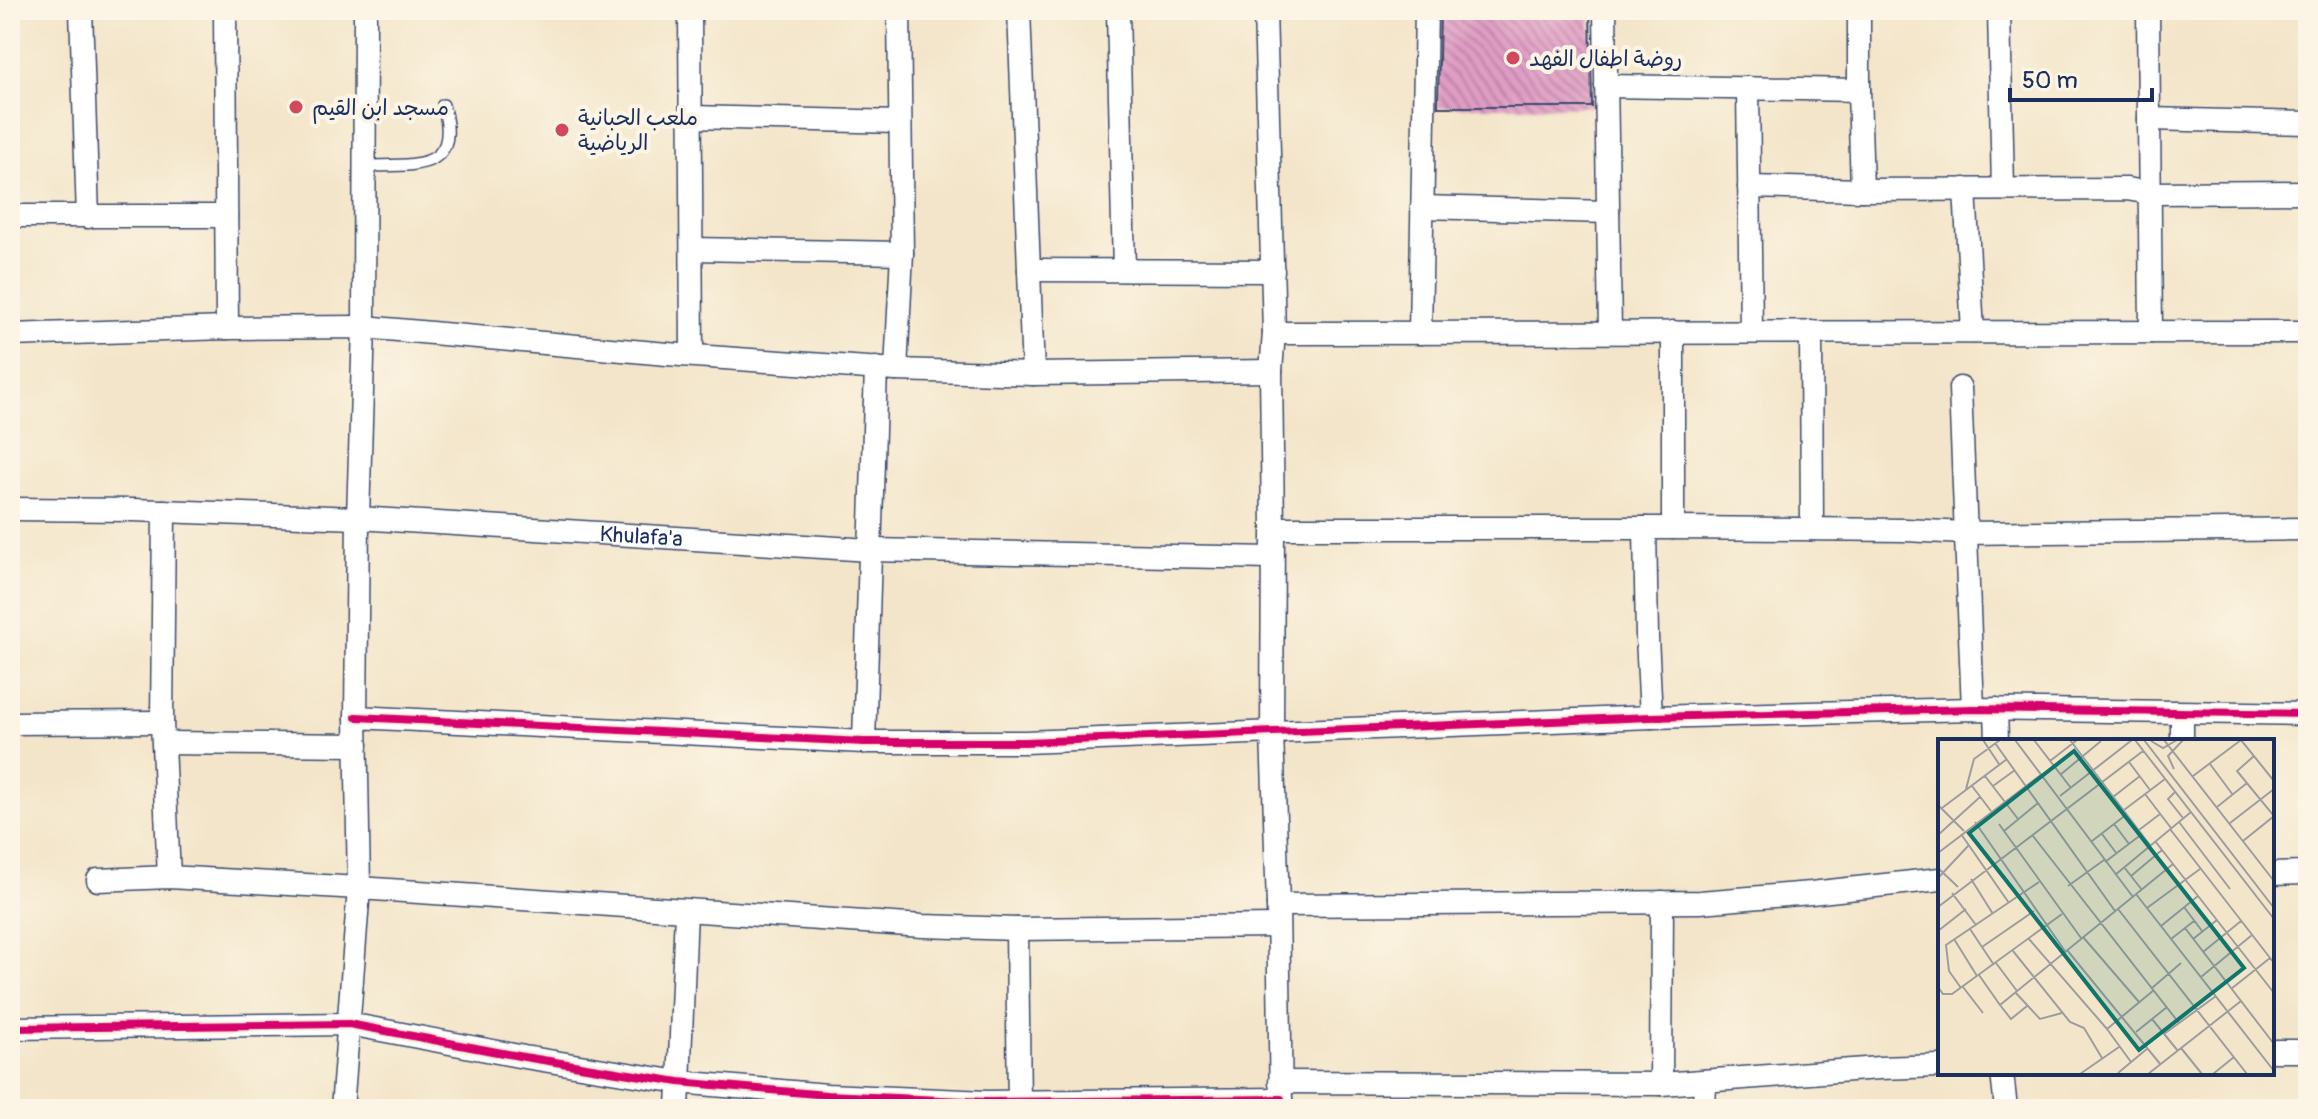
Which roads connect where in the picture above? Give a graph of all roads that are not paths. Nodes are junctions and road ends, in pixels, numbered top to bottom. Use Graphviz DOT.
graph roads {
  1 [pos="81,10"];
  2 [pos="225,10"];
  3 [pos="365,10"];
  4 [pos="690,10"];
  5 [pos="899,10"];
  6 [pos="1019,10"];
  7 [pos="1118,10"];
  8 [pos="1265,10"];
  9 [pos="1426,10"];
  10 [pos="1605,10"];
  11 [pos="1859,10"];
  12 [pos="1999,10"];
  13 [pos="2148,10"];
  14 [pos="1606,86"];
  15 [pos="1748,88"];
  16 [pos="1859,90"];
  17 [pos="443,105"];
  18 [pos="691,117"];
  19 [pos="2149,119"];
  20 [pos="900,122"];
  21 [pos="2308,123"];
  22 [pos="364,166"];
  23 [pos="1749,187"];
  24 [pos="1965,189"];
  25 [pos="2003,189"];
  26 [pos="1862,190"];
  27 [pos="2308,192"];
  28 [pos="2150,193"];
  29 [pos="1422,207"];
  30 [pos="1608,212"];
  31 [pos="10,216"];
  32 [pos="226,216"];
  33 [pos="88,217"];
  34 [pos="692,249"];
  35 [pos="902,253"];
  36 [pos="1029,270"];
  37 [pos="1124,270"];
  38 [pos="1273,271"];
  39 [pos="364,327"];
  40 [pos="227,328"];
  41 [pos="1610,332"];
  42 [pos="1673,332"];
  43 [pos="1751,332"];
  44 [pos="1811,332"];
  45 [pos="1973,332"];
  46 [pos="2151,332"];
  47 [pos="2308,332"];
  48 [pos="1274,333"];
  49 [pos="1420,333"];
  50 [pos="10,335"];
  51 [pos="692,355"];
  52 [pos="886,369"];
  53 [pos="1271,371"];
  54 [pos="1033,374"];
  55 [pos="1960,388"];
  56 [pos="10,509"];
  57 [pos="164,511"];
  58 [pos="358,518"];
  59 [pos="1273,528"];
  60 [pos="1645,528"];
  61 [pos="1673,528"];
  62 [pos="1812,529"];
  63 [pos="2308,529"];
  64 [pos="1965,533"];
  65 [pos="870,550"];
  66 [pos="1272,558"];
  67 [pos="1973,709"];
  68 [pos="1996,709"];
  69 [pos="2182,713"];
  70 [pos="2308,714"];
  71 [pos="356,717"];
  72 [pos="1651,717"];
  73 [pos="10,723"];
  74 [pos="163,733"];
  75 [pos="1272,733"];
  76 [pos="1997,739"];
  77 [pos="2182,739"];
  78 [pos="864,742"];
  79 [pos="357,745"];
  80 [pos="2308,873"];
  81 [pos="2274,874"];
  82 [pos="169,877"];
  83 [pos="1938,879"];
  84 [pos="98,880"];
  85 [pos="359,888"];
  86 [pos="1662,902"];
  87 [pos="686,911"];
  88 [pos="1278,916"];
  89 [pos="1017,929"];
  90 [pos="349,1024"];
  91 [pos="10,1028"];
  92 [pos="2274,1051"];
  93 [pos="2308,1051"];
  94 [pos="1938,1066"];
  95 [pos="2002,1075"];
  96 [pos="1705,1081"];
  97 [pos="679,1082"];
  98 [pos="1661,1084"];
  99 [pos="1281,1096"];
  100 [pos="857,1103"];
  101 [pos="1019,1105"];
  102 [pos="342,1109"];
  103 [pos="678,1109"];
  104 [pos="1704,1109"];
  105 [pos="2006,1109"];
  1 -- 33 [label="street"];
  2 -- 32 [label="street"];
  3 -- 22 [label="street"];
  4 -- 18 [label="street"];
  5 -- 20 [label="street"];
  6 -- 36 [label="street"];
  7 -- 37 [label="street"];
  8 -- 38 [label="street"];
  9 -- 29 [label="street"];
  10 -- 14 [label="street"];
  11 -- 16 [label="street"];
  12 -- 25 [label="street"];
  13 -- 19 [label="street"];
  14 -- 15 [label="street"];
  14 -- 30 [label="street"];
  15 -- 16 [label="street"];
  15 -- 23 [label="street"];
  16 -- 26 [label="street"];
  17 -- 22 [label="lane"];
  18 -- 20 [label="street"];
  18 -- 34 [label="street"];
  19 -- 21 [label="street"];
  19 -- 28 [label="street"];
  20 -- 35 [label="street"];
  22 -- 39 [label="street"];
  23 -- 26 [label="street"];
  23 -- 43 [label="street"];
  24 -- 25 [label="street"];
  24 -- 26 [label="street"];
  24 -- 45 [label="street"];
  25 -- 28 [label="street"];
  27 -- 28 [label="street"];
  28 -- 46 [label="street"];
  29 -- 30 [label="street"];
  29 -- 49 [label="street"];
  30 -- 41 [label="street"];
  31 -- 33 [label="street"];
  32 -- 33 [label="street"];
  32 -- 40 [label="street"];
  34 -- 35 [label="street"];
  34 -- 51 [label="street"];
  35 -- 52 [label="street"];
  36 -- 37 [label="street"];
  36 -- 54 [label="street"];
  37 -- 38 [label="street"];
  38 -- 48 [label="street"];
  39 -- 40 [label="street"];
  39 -- 51 [label="street"];
  39 -- 58 [label="street"];
  40 -- 50 [label="street"];
  41 -- 42 [label="street"];
  41 -- 49 [label="street"];
  42 -- 43 [label="street"];
  42 -- 61 [label="street"];
  43 -- 44 [label="street"];
  44 -- 45 [label="street"];
  44 -- 62 [label="street"];
  45 -- 46 [label="street"];
  46 -- 47 [label="street"];
  48 -- 49 [label="street"];
  48 -- 53 [label="street"];
  51 -- 52 [label="street"];
  52 -- 54 [label="street"];
  52 -- 65 [label="street"];
  53 -- 54 [label="street"];
  53 -- 59 [label="street"];
  55 -- 64 [label="street"];
  56 -- 57 [label="street, Khulafa'a"];
  57 -- 58 [label="street, Khulafa'a"];
  57 -- 74 [label="street"];
  58 -- 65 [label="street, Khulafa'a"];
  58 -- 71 [label="street"];
  59 -- 60 [label="street"];
  59 -- 66 [label="street"];
  60 -- 61 [label="street"];
  60 -- 72 [label="street"];
  61 -- 62 [label="street"];
  62 -- 64 [label="street"];
  63 -- 64 [label="street"];
  64 -- 67 [label="street"];
  65 -- 66 [label="street, Khulafa'a"];
  65 -- 78 [label="street"];
  66 -- 75 [label="street"];
  67 -- 68 [label="street"];
  67 -- 72 [label="street"];
  68 -- 69 [label="street"];
  68 -- 76 [label="street"];
  69 -- 70 [label="street"];
  69 -- 77 [label="street"];
  71 -- 78 [label="street"];
  71 -- 79 [label="street"];
  72 -- 75 [label="street"];
  73 -- 74 [label="street"];
  74 -- 79 [label="street"];
  74 -- 82 [label="street"];
  75 -- 78 [label="street"];
  75 -- 88 [label="street"];
  79 -- 85 [label="street"];
  80 -- 81 [label="street"];
  82 -- 84 [label="street"];
  82 -- 85 [label="street"];
  83 -- 86 [label="street"];
  85 -- 87 [label="street"];
  85 -- 90 [label="street"];
  86 -- 88 [label="street"];
  86 -- 98 [label="street"];
  87 -- 89 [label="street"];
  87 -- 97 [label="street"];
  88 -- 89 [label="street"];
  88 -- 99 [label="street"];
  89 -- 101 [label="street"];
  90 -- 91 [label="street"];
  90 -- 97 [label="street"];
  90 -- 102 [label="street"];
  92 -- 93 [label="street"];
  94 -- 96 [label="street"];
  95 -- 105 [label="street"];
  96 -- 98 [label="street"];
  96 -- 104 [label="street"];
  97 -- 100 [label="street"];
  97 -- 103 [label="street"];
  98 -- 99 [label="street"];
  99 -- 101 [label="street"];
  100 -- 101 [label="street"];
}
